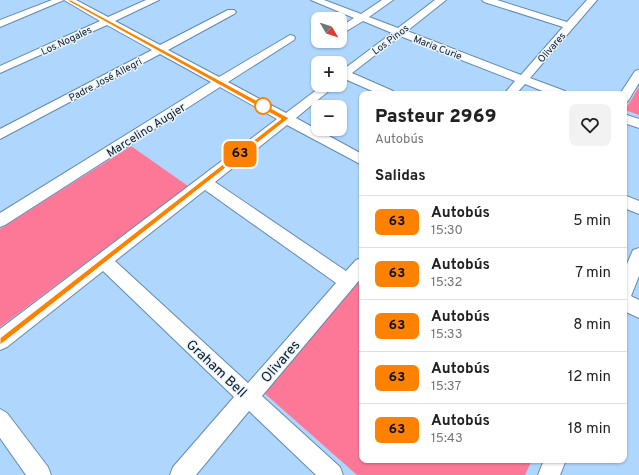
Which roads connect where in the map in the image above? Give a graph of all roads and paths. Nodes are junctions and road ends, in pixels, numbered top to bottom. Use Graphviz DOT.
graph roads {
  1 [pos="60,0"];
  2 [pos="69,0"];
  3 [pos="154,0"];
  4 [pos="316,0"];
  5 [pos="338,0"];
  6 [pos="388,0"];
  7 [pos="441,0"];
  8 [pos="487,0"];
  9 [pos="592,0"];
  10 [pos="360,6"];
  11 [pos="231,12"];
  12 [pos="362,18"];
  13 [pos="108,21"];
  14 [pos="0,24"];
  15 [pos="569,26"];
  16 [pos="347,28"];
  17 [pos="399,32"];
  18 [pos="290,38"];
  19 [pos="161,50"];
  20 [pos="0,70"];
  21 [pos="347,71"];
  22 [pos="639,73"];
  23 [pos="347,77"];
  24 [pos="523,79"];
  25 [pos="221,83"];
  26 [pos="381,91"];
  27 [pos="513,91"];
  28 [pos="553,91"];
  29 [pos="321,92"];
  30 [pos="627,93"];
  31 [pos="286,118"];
  32 [pos="627,119"];
  33 [pos="639,124"];
  34 [pos="0,135"];
  35 [pos="359,158"];
  36 [pos="204,182"];
  37 [pos="627,203"];
  38 [pos="639,208"];
  39 [pos="0,220"];
  40 [pos="639,255"];
  41 [pos="102,260"];
  42 [pos="359,269"];
  43 [pos="348,282"];
  44 [pos="627,285"];
  45 [pos="627,303"];
  46 [pos="639,310"];
  47 [pos="0,341"];
  48 [pos="248,398"];
  49 [pos="0,420"];
  50 [pos="554,463"];
  51 [pos="40,475"];
  52 [pos="181,475"];
  53 [pos="332,475"];
  54 [pos="549,475"];
  1 -- 14 [label="street"];
  2 -- 13 [label="street"];
  3 -- 13 [label="street, Los Nogales"];
  4 -- 12 [label="street, Maria Curie"];
  5 -- 10 [label="street"];
  6 -- 12 [label="street"];
  7 -- 17 [label="street, Los Pinos"];
  8 -- 15 [label="street"];
  9 -- 15 [label="street, Olivares"];
  11 -- 19 [label="street, Padre José Allegri"];
  12 -- 16 [label="street"];
  12 -- 17 [label="street, Maria Curie"];
  13 -- 19 [label="street"];
  13 -- 20 [label="street, Los Nogales"];
  15 -- 24 [label="street, Olivares"];
  17 -- 21 [label="street, Los Pinos"];
  17 -- 24 [label="street, Maria Curie"];
  18 -- 25 [label="street, Marcelino Augier"];
  19 -- 25 [label="street"];
  19 -- 34 [label="street, Padre José Allegri"];
  22 -- 30 [label="street"];
  23 -- 26 [label="street"];
  24 -- 27 [label="street, Olivares"];
  24 -- 28 [label="street, Maria Curie"];
  25 -- 31 [label="street"];
  25 -- 39 [label="street, Marcelino Augier"];
  29 -- 31 [label="street"];
  31 -- 35 [label="street"];
  31 -- 36 [label="street"];
  32 -- 33 [label="street"];
  36 -- 41 [label="street"];
  36 -- 43 [label="street"];
  37 -- 38 [label="street"];
  40 -- 44 [label="street"];
  41 -- 47 [label="street"];
  41 -- 48 [label="street, Graham Bell"];
  42 -- 43 [label="street, Olivares"];
  43 -- 48 [label="street, Olivares"];
  45 -- 46 [label="street"];
  48 -- 52 [label="street, Olivares"];
  48 -- 53 [label="street, Graham Bell"];
  49 -- 51 [label="street"];
  50 -- 54 [label="street"];
}
